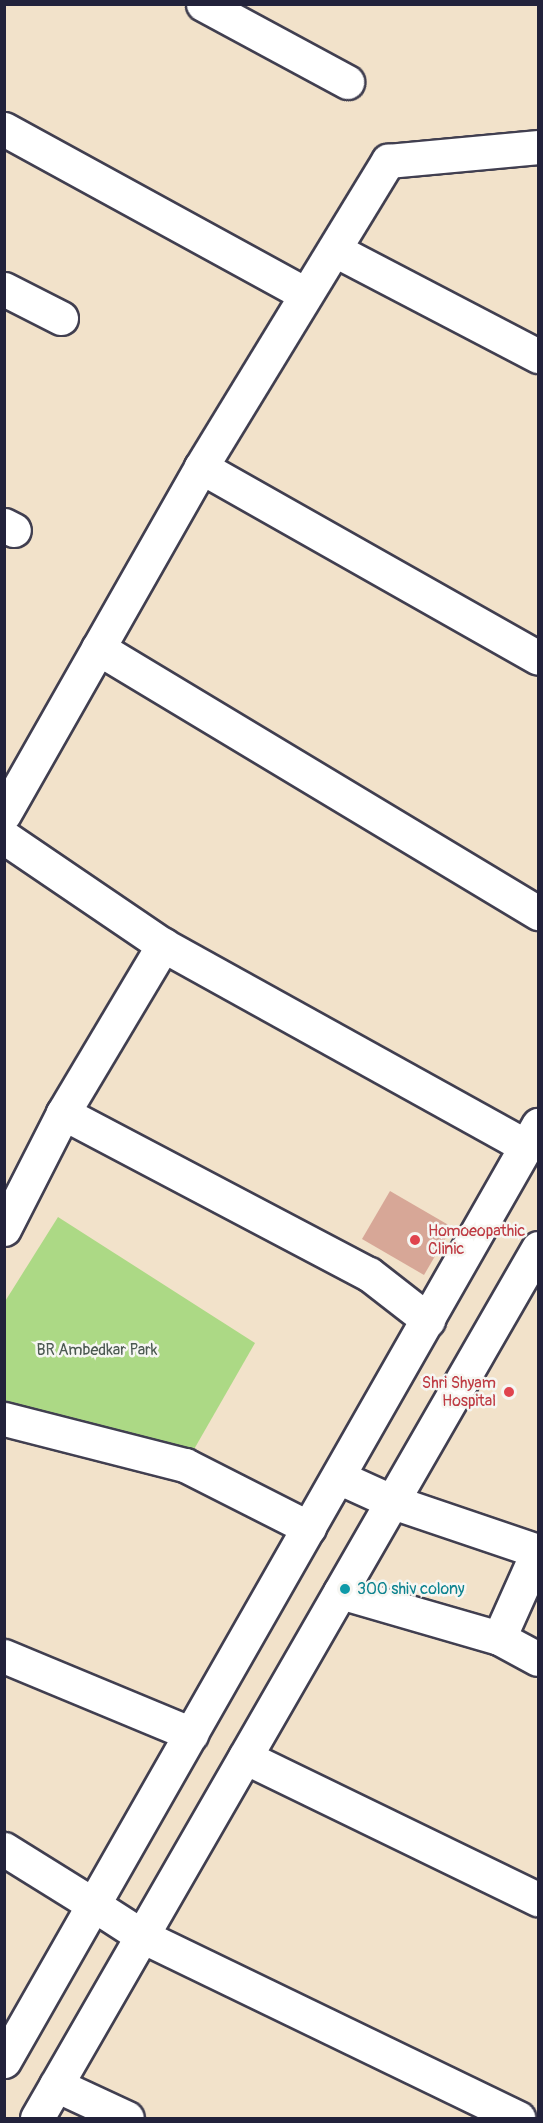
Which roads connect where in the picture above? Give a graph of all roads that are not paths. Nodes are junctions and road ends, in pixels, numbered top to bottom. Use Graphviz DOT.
graph roads {
  1 [pos="203,4"];
  2 [pos="347,82"];
  3 [pos="4,129"];
  4 [pos="538,147"];
  5 [pos="334,250"];
  6 [pos="4,289"];
  7 [pos="306,294"];
  8 [pos="62,318"];
  9 [pos="538,356"];
  10 [pos="201,467"];
  11 [pos="98,648"];
  12 [pos="538,658"];
  13 [pos="4,814"];
  14 [pos="4,837"];
  15 [pos="538,913"];
  16 [pos="163,945"];
  17 [pos="63,1113"];
  18 [pos="532,1135"];
  19 [pos="4,1229"];
  20 [pos="538,1248"];
  21 [pos="428,1320"];
  22 [pos="4,1419"];
  23 [pos="338,1477"];
  24 [pos="393,1502"];
  25 [pos="309,1528"];
  26 [pos="538,1551"];
  27 [pos="340,1592"];
  28 [pos="500,1638"];
  29 [pos="4,1656"];
  30 [pos="538,1659"];
  31 [pos="191,1734"];
  32 [pos="245,1757"];
  33 [pos="4,1849"];
  34 [pos="535,1889"];
  35 [pos="94,1905"];
  36 [pos="142,1936"];
  37 [pos="4,2061"];
  38 [pos="56,2085"];
  39 [pos="37,2118"];
  40 [pos="127,2118"];
  41 [pos="518,2118"];
  1 -- 2 [label="street"];
  3 -- 7 [label="street"];
  4 -- 5 [label="street"];
  5 -- 7 [label="street"];
  5 -- 9 [label="street"];
  6 -- 8 [label="street"];
  7 -- 10 [label="street"];
  10 -- 11 [label="street"];
  10 -- 12 [label="street"];
  11 -- 13 [label="street"];
  11 -- 15 [label="street"];
  14 -- 16 [label="street"];
  16 -- 17 [label="street"];
  16 -- 18 [label="street"];
  17 -- 19 [label="street"];
  17 -- 21 [label="street"];
  18 -- 21 [label="street"];
  20 -- 24 [label="street"];
  21 -- 23 [label="street"];
  22 -- 25 [label="street"];
  23 -- 24 [label="street"];
  23 -- 25 [label="street"];
  24 -- 26 [label="street"];
  24 -- 27 [label="street"];
  25 -- 31 [label="street"];
  26 -- 28 [label="street"];
  27 -- 28 [label="street"];
  27 -- 32 [label="street"];
  28 -- 30 [label="street"];
  29 -- 31 [label="street"];
  31 -- 35 [label="street"];
  32 -- 34 [label="street"];
  32 -- 36 [label="street"];
  33 -- 35 [label="street"];
  35 -- 36 [label="street"];
  35 -- 37 [label="street"];
  36 -- 38 [label="street"];
  36 -- 41 [label="street"];
  38 -- 39 [label="street"];
  38 -- 40 [label="street"];
}
